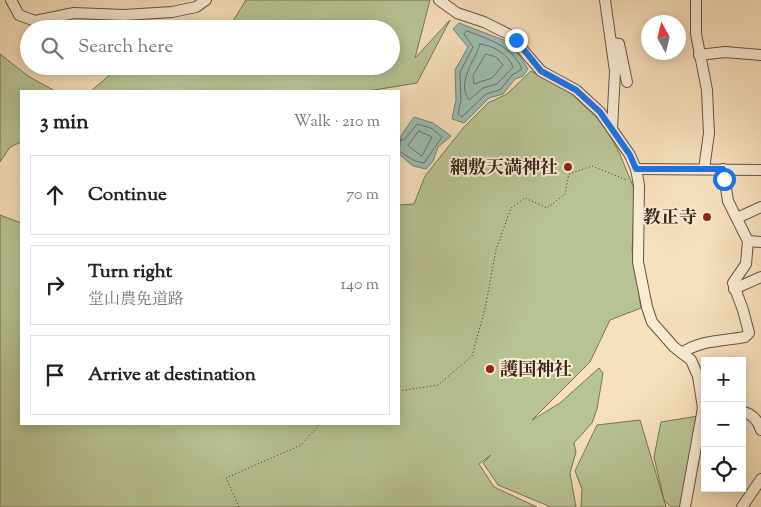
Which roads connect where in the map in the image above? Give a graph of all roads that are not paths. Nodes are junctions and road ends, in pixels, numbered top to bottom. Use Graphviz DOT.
graph roads {
  1 [pos="11,0"];
  2 [pos="206,0"];
  3 [pos="606,0"];
  4 [pos="696,0"];
  5 [pos="445,2"];
  6 [pos="32,20"];
  7 [pos="40,20"];
  8 [pos="612,43"];
  9 [pos="700,55"];
  10 [pos="761,55"];
  11 [pos="627,82"];
  12 [pos="612,129"];
  13 [pos="636,169"];
  14 [pos="704,169"];
  15 [pos="723,169"];
  16 [pos="761,170"];
  17 [pos="761,207"];
  18 [pos="737,218"];
  19 [pos="748,240"];
  20 [pos="761,242"];
  21 [pos="761,277"];
  22 [pos="734,289"];
  23 [pos="682,353"];
  24 [pos="703,402"];
  25 [pos="746,413"];
  26 [pos="701,424"];
  27 [pos="761,430"];
  28 [pos="761,479"];
  29 [pos="685,507"];
  30 [pos="742,507"];
  1 -- 6 [label="street"];
  2 -- 7 [label="street"];
  3 -- 8 [label="street"];
  4 -- 9 [label="street"];
  5 -- 12 [label="street"];
  8 -- 11 [label="street"];
  8 -- 12 [label="street"];
  9 -- 10 [label="street"];
  9 -- 14 [label="street"];
  12 -- 13 [label="street"];
  13 -- 14 [label="street"];
  13 -- 23 [label="street"];
  14 -- 15 [label="street"];
  15 -- 16 [label="street"];
  15 -- 18 [label="street"];
  17 -- 18 [label="street"];
  18 -- 19 [label="street"];
  19 -- 20 [label="street"];
  19 -- 22 [label="street"];
  21 -- 22 [label="street"];
  22 -- 23 [label="street"];
  23 -- 24 [label="street"];
  25 -- 27 [label="street"];
  26 -- 29 [label="street"];
  28 -- 30 [label="street"];
}
